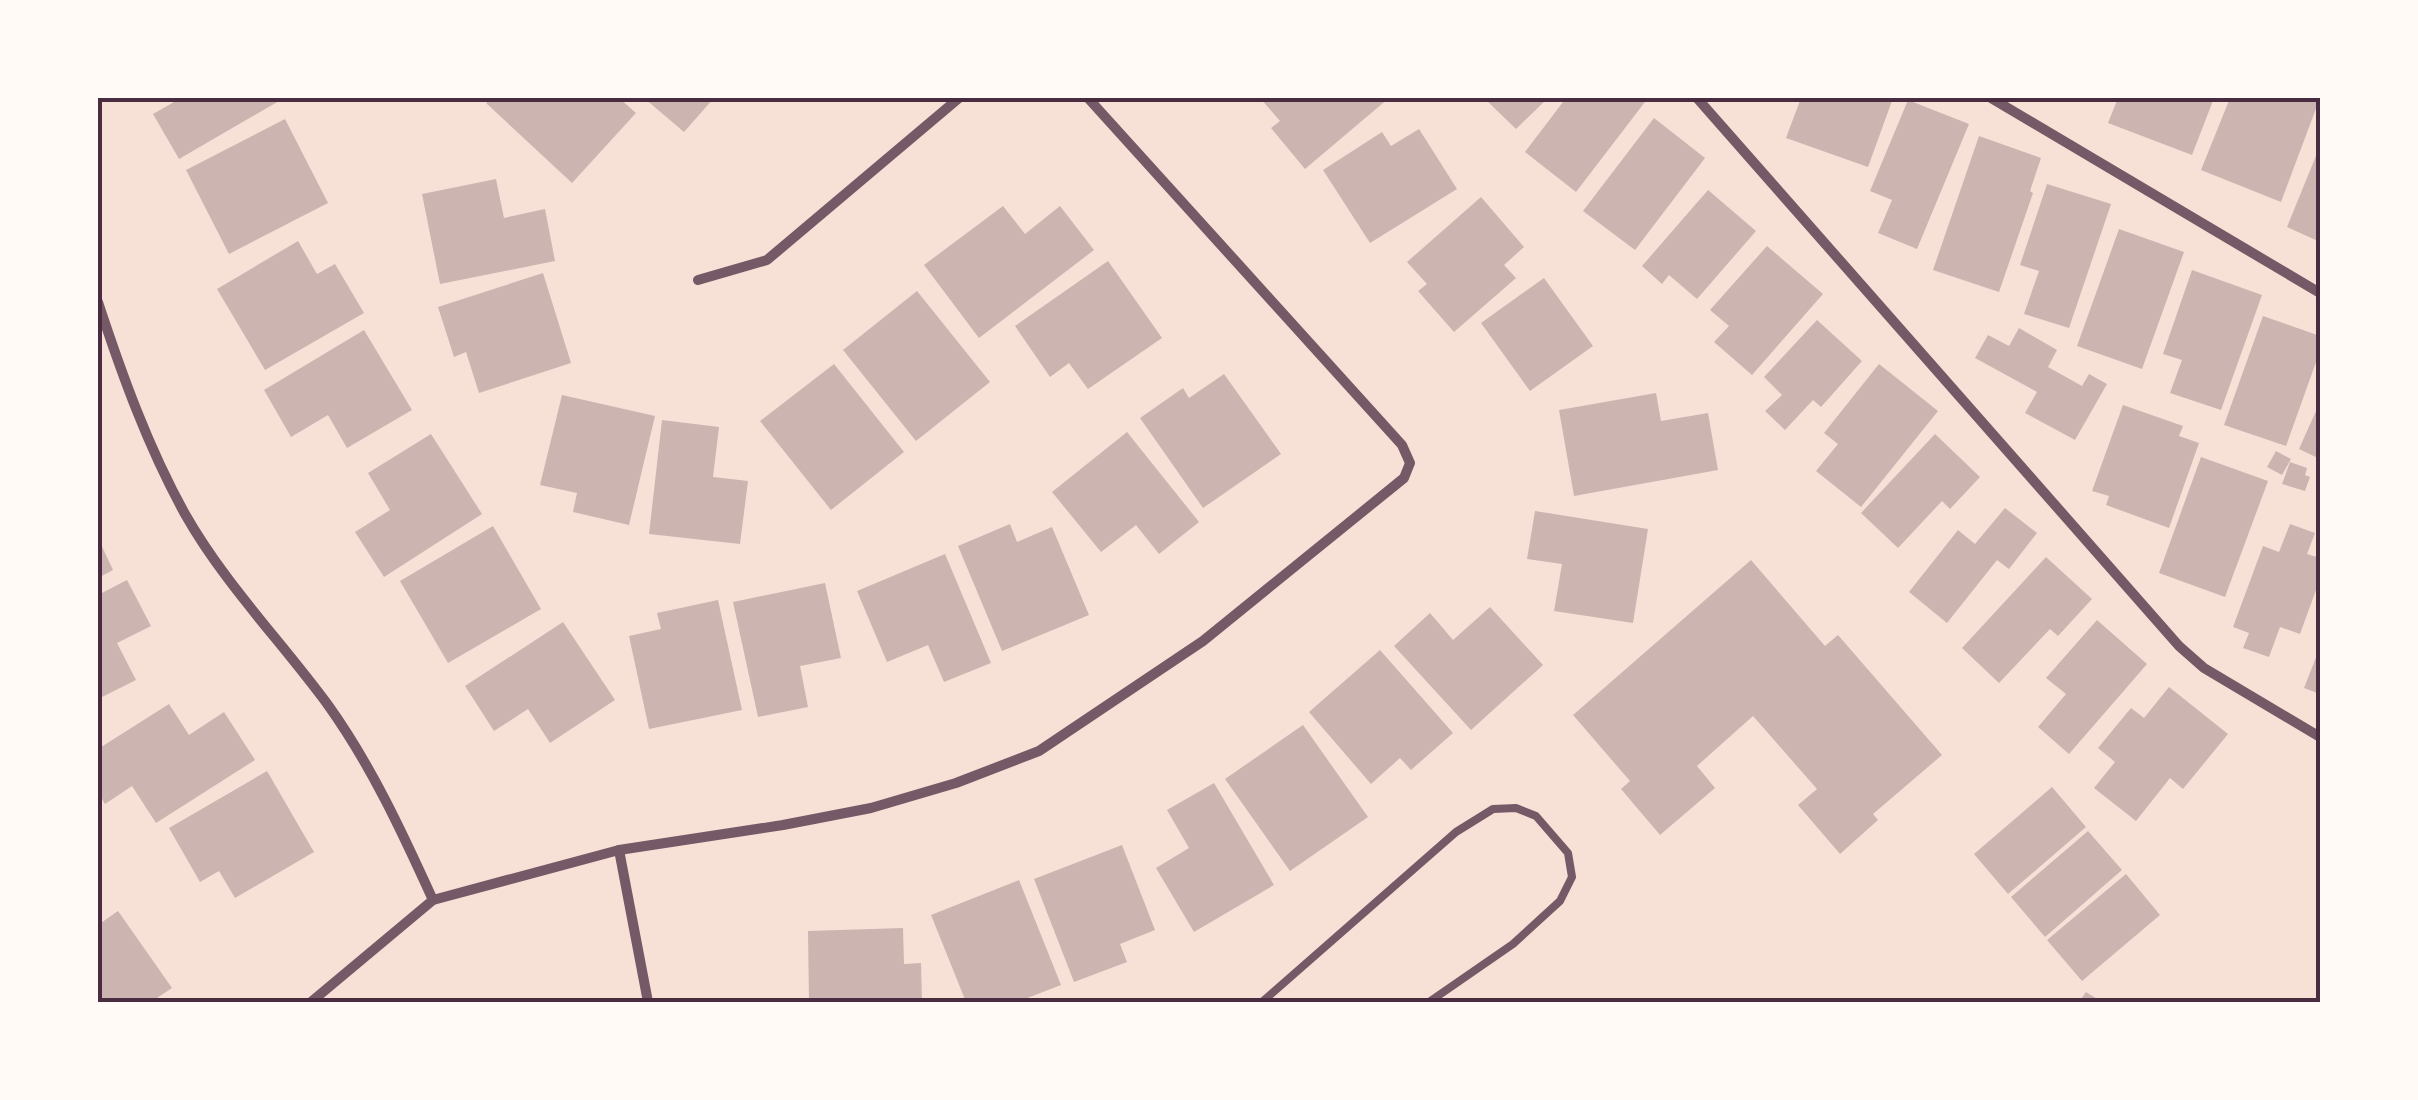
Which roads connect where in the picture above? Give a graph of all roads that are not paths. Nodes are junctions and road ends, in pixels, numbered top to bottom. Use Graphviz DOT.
graph roads {
  1 [pos="959,98"];
  2 [pos="1088,98"];
  3 [pos="1697,98"];
  4 [pos="1991,98"];
  5 [pos="698,280"];
  6 [pos="2320,293"];
  7 [pos="98,302"];
  8 [pos="2320,737"];
  9 [pos="619,850"];
  10 [pos="433,900"];
  11 [pos="311,1002"];
  12 [pos="648,1002"];
  13 [pos="1262,1002"];
  14 [pos="1429,1002"];
  1 -- 5 [label="street"];
  2 -- 9 [label="street"];
  3 -- 8 [label="street"];
  4 -- 6 [label="street"];
  7 -- 10 [label="street"];
  9 -- 10 [label="street"];
  9 -- 12 [label="street"];
  10 -- 11 [label="street"];
  13 -- 14 [label="lane"];
}
